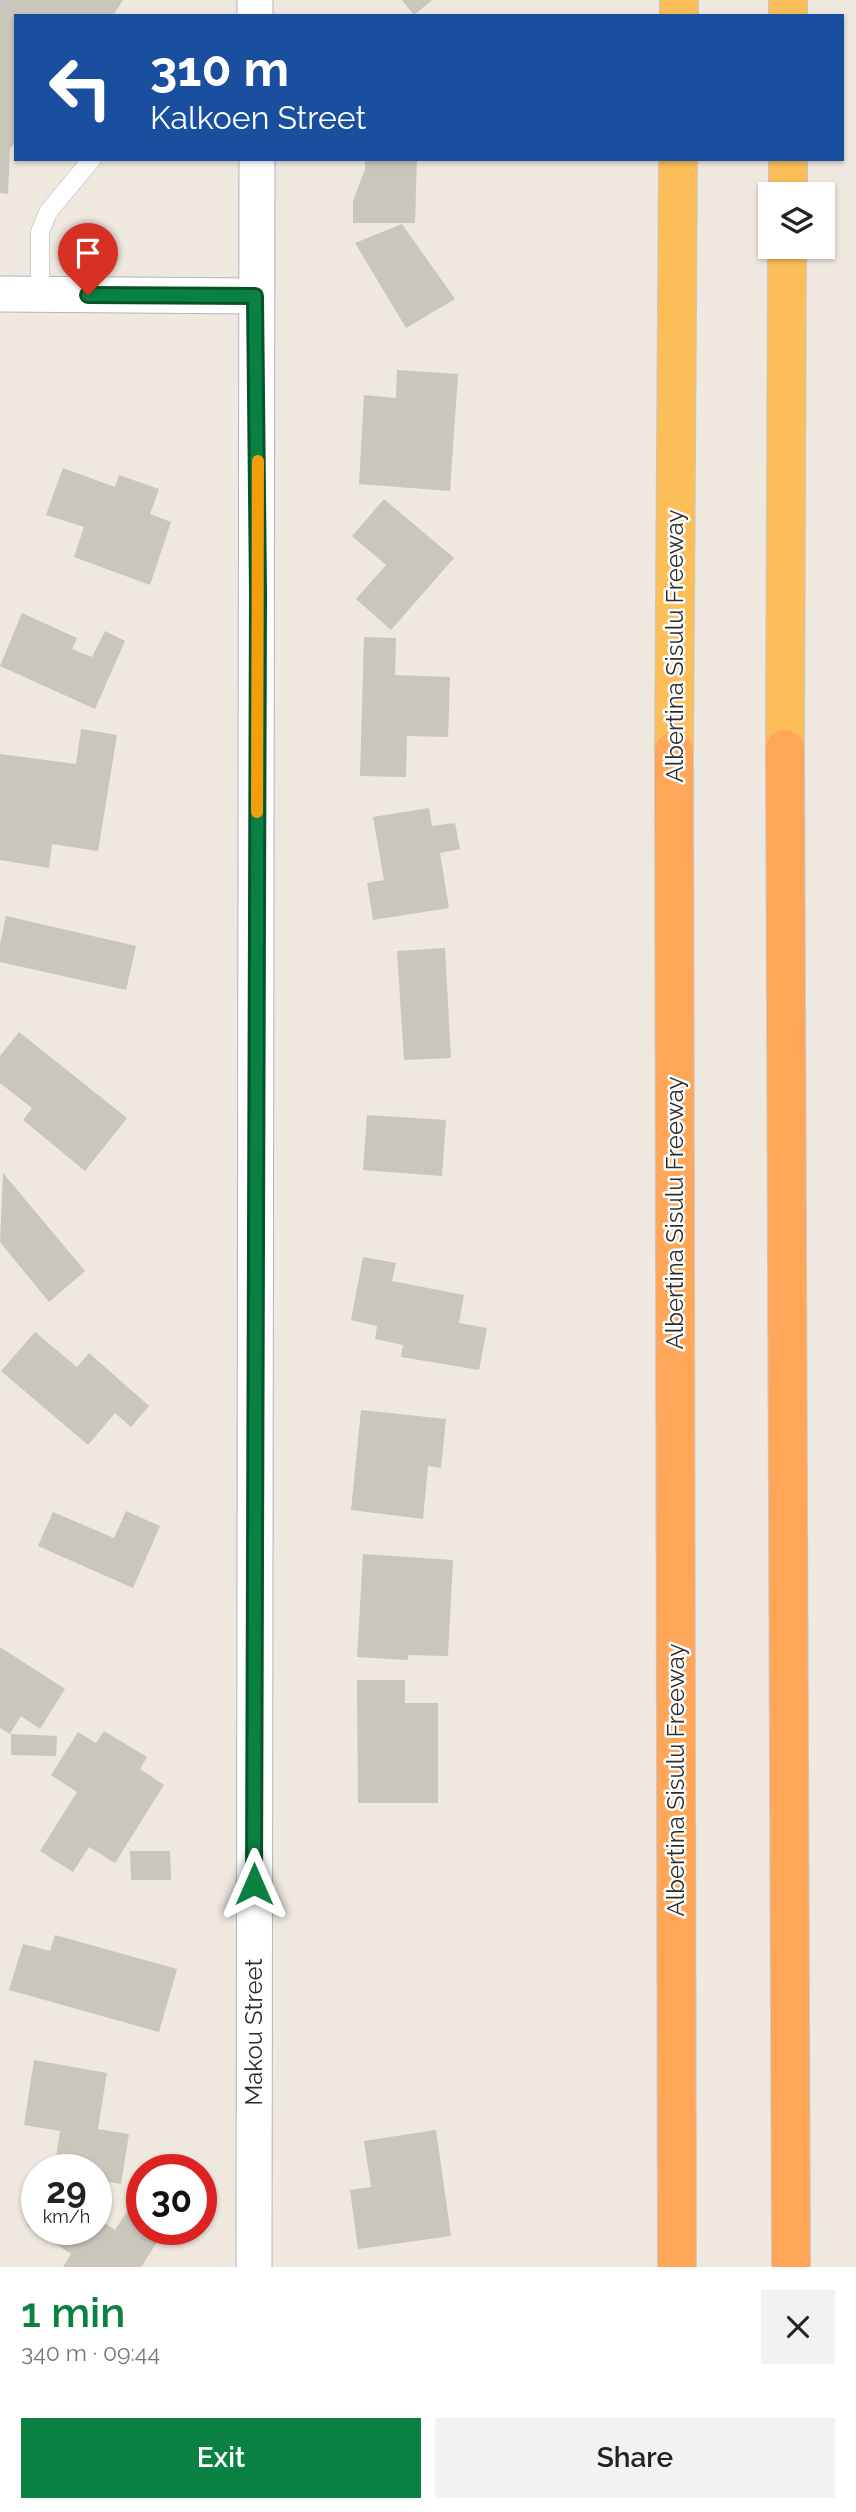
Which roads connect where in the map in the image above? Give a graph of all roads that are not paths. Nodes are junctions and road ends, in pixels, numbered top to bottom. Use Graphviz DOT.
graph roads {
  1 [pos="90,161"];
  2 [pos="257,161"];
  3 [pos="678,161"];
  4 [pos="788,161"];
  5 [pos="788,182"];
  6 [pos="788,259"];
  7 [pos="0,294"];
  8 [pos="40,294"];
  9 [pos="255,296"];
  10 [pos="254,2267"];
  11 [pos="677,2267"];
  12 [pos="791,2267"];
  1 -- 8 [label="lane"];
  2 -- 9 [label="street, Makou Street"];
  3 -- 11 [label="highway, Albertina Sisulu Freeway"];
  4 -- 5 [label="highway"];
  6 -- 12 [label="highway"];
  7 -- 8 [label="street"];
  8 -- 9 [label="street"];
  9 -- 10 [label="street, Makou Street"];
}
